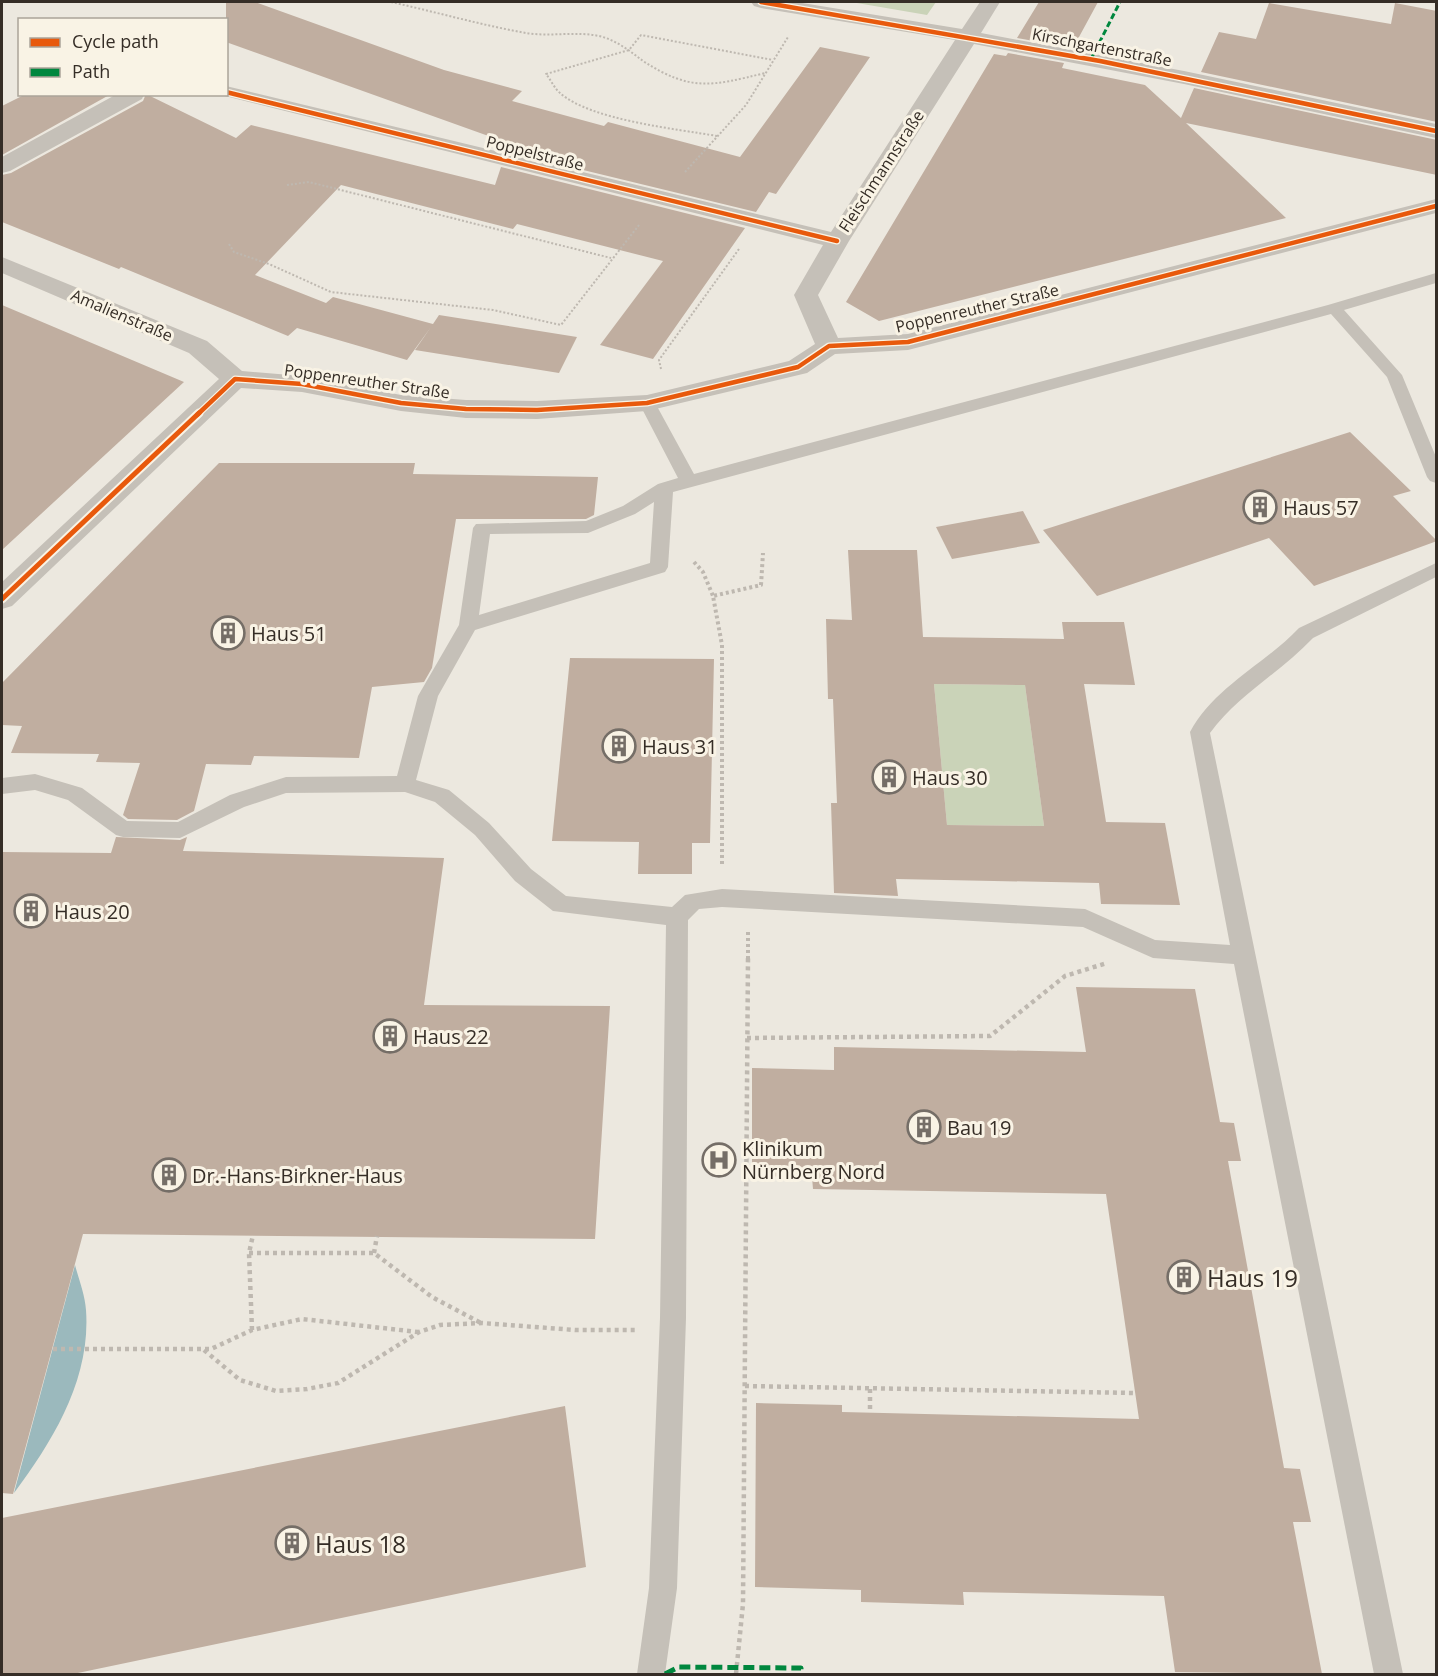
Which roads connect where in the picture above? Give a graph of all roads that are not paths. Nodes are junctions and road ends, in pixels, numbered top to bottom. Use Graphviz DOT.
graph roads {
  1 [pos="761,2"];
  2 [pos="990,2"];
  3 [pos="968,36"];
  4 [pos="228,92"];
  5 [pos="130,96"];
  6 [pos="1437,131"];
  7 [pos="2,166"];
  8 [pos="1437,206"];
  9 [pos="837,241"];
  10 [pos="2,264"];
  11 [pos="1437,278"];
  12 [pos="1334,308"];
  13 [pos="829,346"];
  14 [pos="235,379"];
  15 [pos="657,401"];
  16 [pos="1437,477"];
  17 [pos="688,480"];
  18 [pos="664,488"];
  19 [pos="1437,569"];
  20 [pos="2,599"];
  21 [pos="468,625"];
  22 [pos="405,784"];
  23 [pos="2,786"];
  24 [pos="677,917"];
  25 [pos="1243,955"];
  26 [pos="651,1674"];
  27 [pos="1389,1674"];
  1 -- 3 [label="street, Kirschgartenstraße"];
  2 -- 3 [label="street, Fleischmannstraße"];
  3 -- 6 [label="street, Kirschgartenstraße"];
  3 -- 9 [label="street, Fleischmannstraße"];
  4 -- 9 [label="street, Poppelstraße"];
  5 -- 7 [label="street"];
  8 -- 13 [label="street, Poppenreuther Straße"];
  9 -- 13 [label="street, Fleischmannstraße"];
  10 -- 14 [label="street, Amalienstraße"];
  11 -- 12 [label="lane"];
  12 -- 16 [label="lane"];
  12 -- 17 [label="lane"];
  13 -- 15 [label="street, Poppenreuther Straße"];
  14 -- 15 [label="street, Poppenreuther Straße"];
  14 -- 20 [label="street"];
  15 -- 17 [label="lane"];
  17 -- 18 [label="lane"];
  18 -- 21 [label="lane"];
  18 -- 21 [label="lane"];
  19 -- 25 [label="lane"];
  21 -- 22 [label="lane"];
  22 -- 23 [label="lane"];
  22 -- 24 [label="lane"];
  24 -- 25 [label="lane"];
  24 -- 26 [label="lane"];
  25 -- 27 [label="lane"];
}
